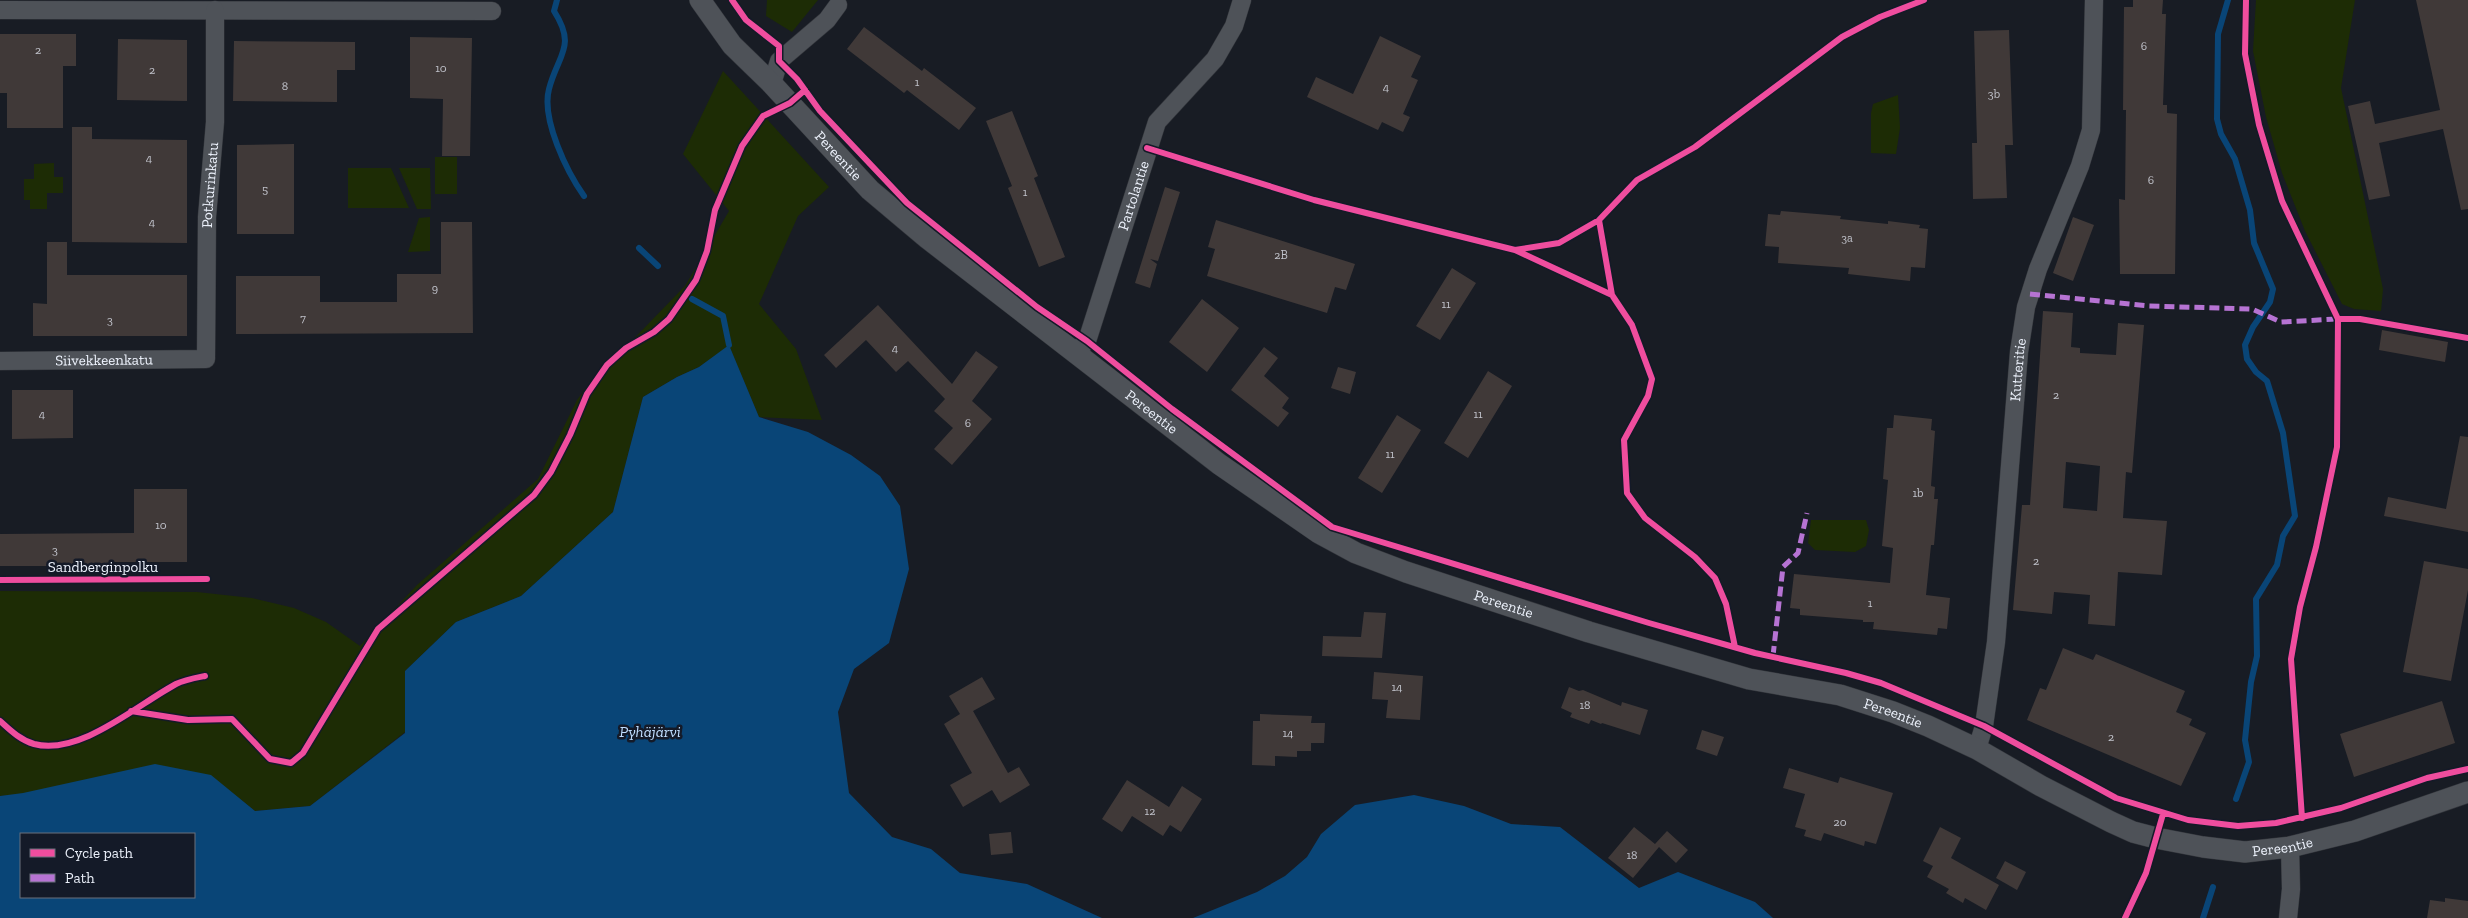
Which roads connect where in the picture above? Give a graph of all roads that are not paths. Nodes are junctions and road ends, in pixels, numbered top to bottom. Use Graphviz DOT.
graph roads {
  1 [pos="395,0"];
  2 [pos="700,0"];
  3 [pos="1242,0"];
  4 [pos="2094,0"];
  5 [pos="838,5"];
  6 [pos="0,10"];
  7 [pos="215,10"];
  8 [pos="379,10"];
  9 [pos="492,11"];
  10 [pos="772,84"];
  11 [pos="1075,352"];
  12 [pos="206,360"];
  13 [pos="0,361"];
  14 [pos="1978,749"];
  15 [pos="2468,792"];
  16 [pos="2290,847"];
  17 [pos="2288,918"];
  1 -- 8 [label="street"];
  2 -- 10 [label="street, Pereentie"];
  3 -- 11 [label="street, Partolantie"];
  4 -- 14 [label="street, Kutteritie"];
  5 -- 10 [label="street"];
  6 -- 7 [label="street"];
  7 -- 8 [label="street"];
  7 -- 12 [label="street, Potkurinkatu"];
  8 -- 9 [label="street"];
  10 -- 11 [label="street, Pereentie"];
  11 -- 14 [label="street, Pereentie"];
  12 -- 13 [label="street, Siivekkeenkatu"];
  14 -- 16 [label="street, Pereentie"];
  15 -- 16 [label="street, Pereentie"];
  16 -- 17 [label="street"];
}
